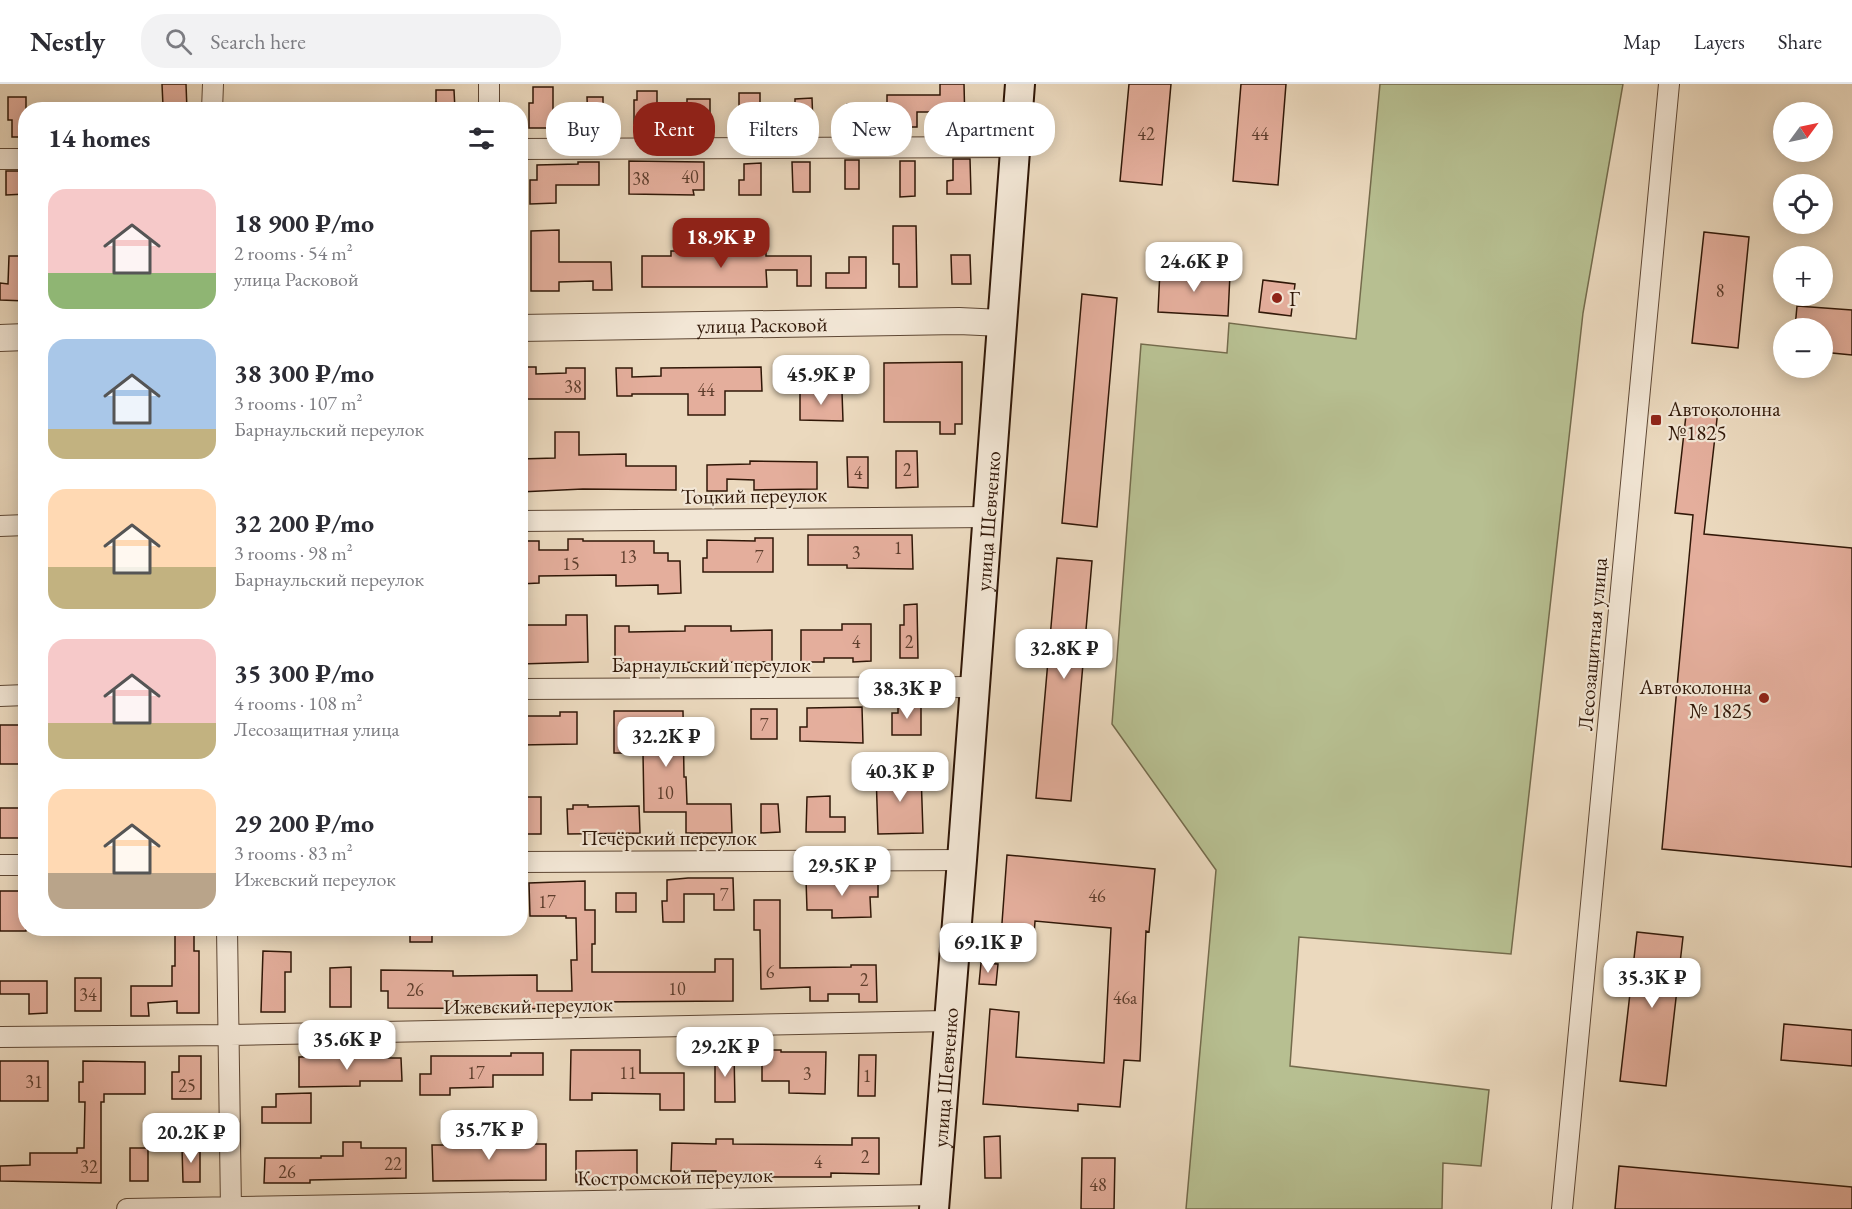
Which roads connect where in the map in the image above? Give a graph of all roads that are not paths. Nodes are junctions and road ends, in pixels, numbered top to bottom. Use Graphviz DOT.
graph roads {
  1 [pos="213,84"];
  2 [pos="489,84"];
  3 [pos="1020,84"];
  4 [pos="1669,84"];
  5 [pos="212,102"];
  6 [pos="489,102"];
  7 [pos="1019,102"];
  8 [pos="924,147"];
  9 [pos="528,148"];
  10 [pos="1015,156"];
  11 [pos="0,159"];
  12 [pos="18,159"];
  13 [pos="1002,323"];
  14 [pos="528,328"];
  15 [pos="18,337"];
  16 [pos="0,338"];
  17 [pos="988,517"];
  18 [pos="528,521"];
  19 [pos="18,525"];
  20 [pos="0,526"];
  21 [pos="975,687"];
  22 [pos="528,689"];
  23 [pos="0,696"];
  24 [pos="18,696"];
  25 [pos="962,860"];
  26 [pos="528,862"];
  27 [pos="0,865"];
  28 [pos="18,865"];
  29 [pos="227,936"];
  30 [pos="948,1021"];
  31 [pos="230,1035"];
  32 [pos="0,1037"];
  33 [pos="934,1202"];
  34 [pos="128,1209"];
  35 [pos="231,1209"];
  36 [pos="1562,1209"];
  1 -- 5 [label="street"];
  2 -- 6 [label="street"];
  3 -- 7 [label="main road, улица Шевченко"];
  4 -- 36 [label="street, Лесозащитная улица"];
  8 -- 9 [label="street"];
  10 -- 13 [label="main road, улица Шевченко"];
  11 -- 12 [label="street"];
  13 -- 14 [label="street, улица Расковой"];
  13 -- 17 [label="main road, улица Шевченко"];
  15 -- 16 [label="street"];
  17 -- 18 [label="street, Тоцкий переулок"];
  17 -- 21 [label="main road, улица Шевченко"];
  19 -- 20 [label="street"];
  21 -- 22 [label="street, Барнаульский переулок"];
  21 -- 25 [label="main road, улица Шевченко"];
  23 -- 24 [label="street"];
  25 -- 26 [label="street, Печёрский переулок"];
  25 -- 30 [label="main road, улица Шевченко"];
  27 -- 28 [label="street"];
  29 -- 31 [label="street"];
  30 -- 31 [label="street, Ижевский переулок"];
  30 -- 33 [label="main road, улица Шевченко"];
  31 -- 32 [label="street, Ижевский переулок"];
  31 -- 35 [label="street"];
  33 -- 35 [label="street, Костромской переулок"];
  34 -- 35 [label="street, Костромской переулок"];
}
